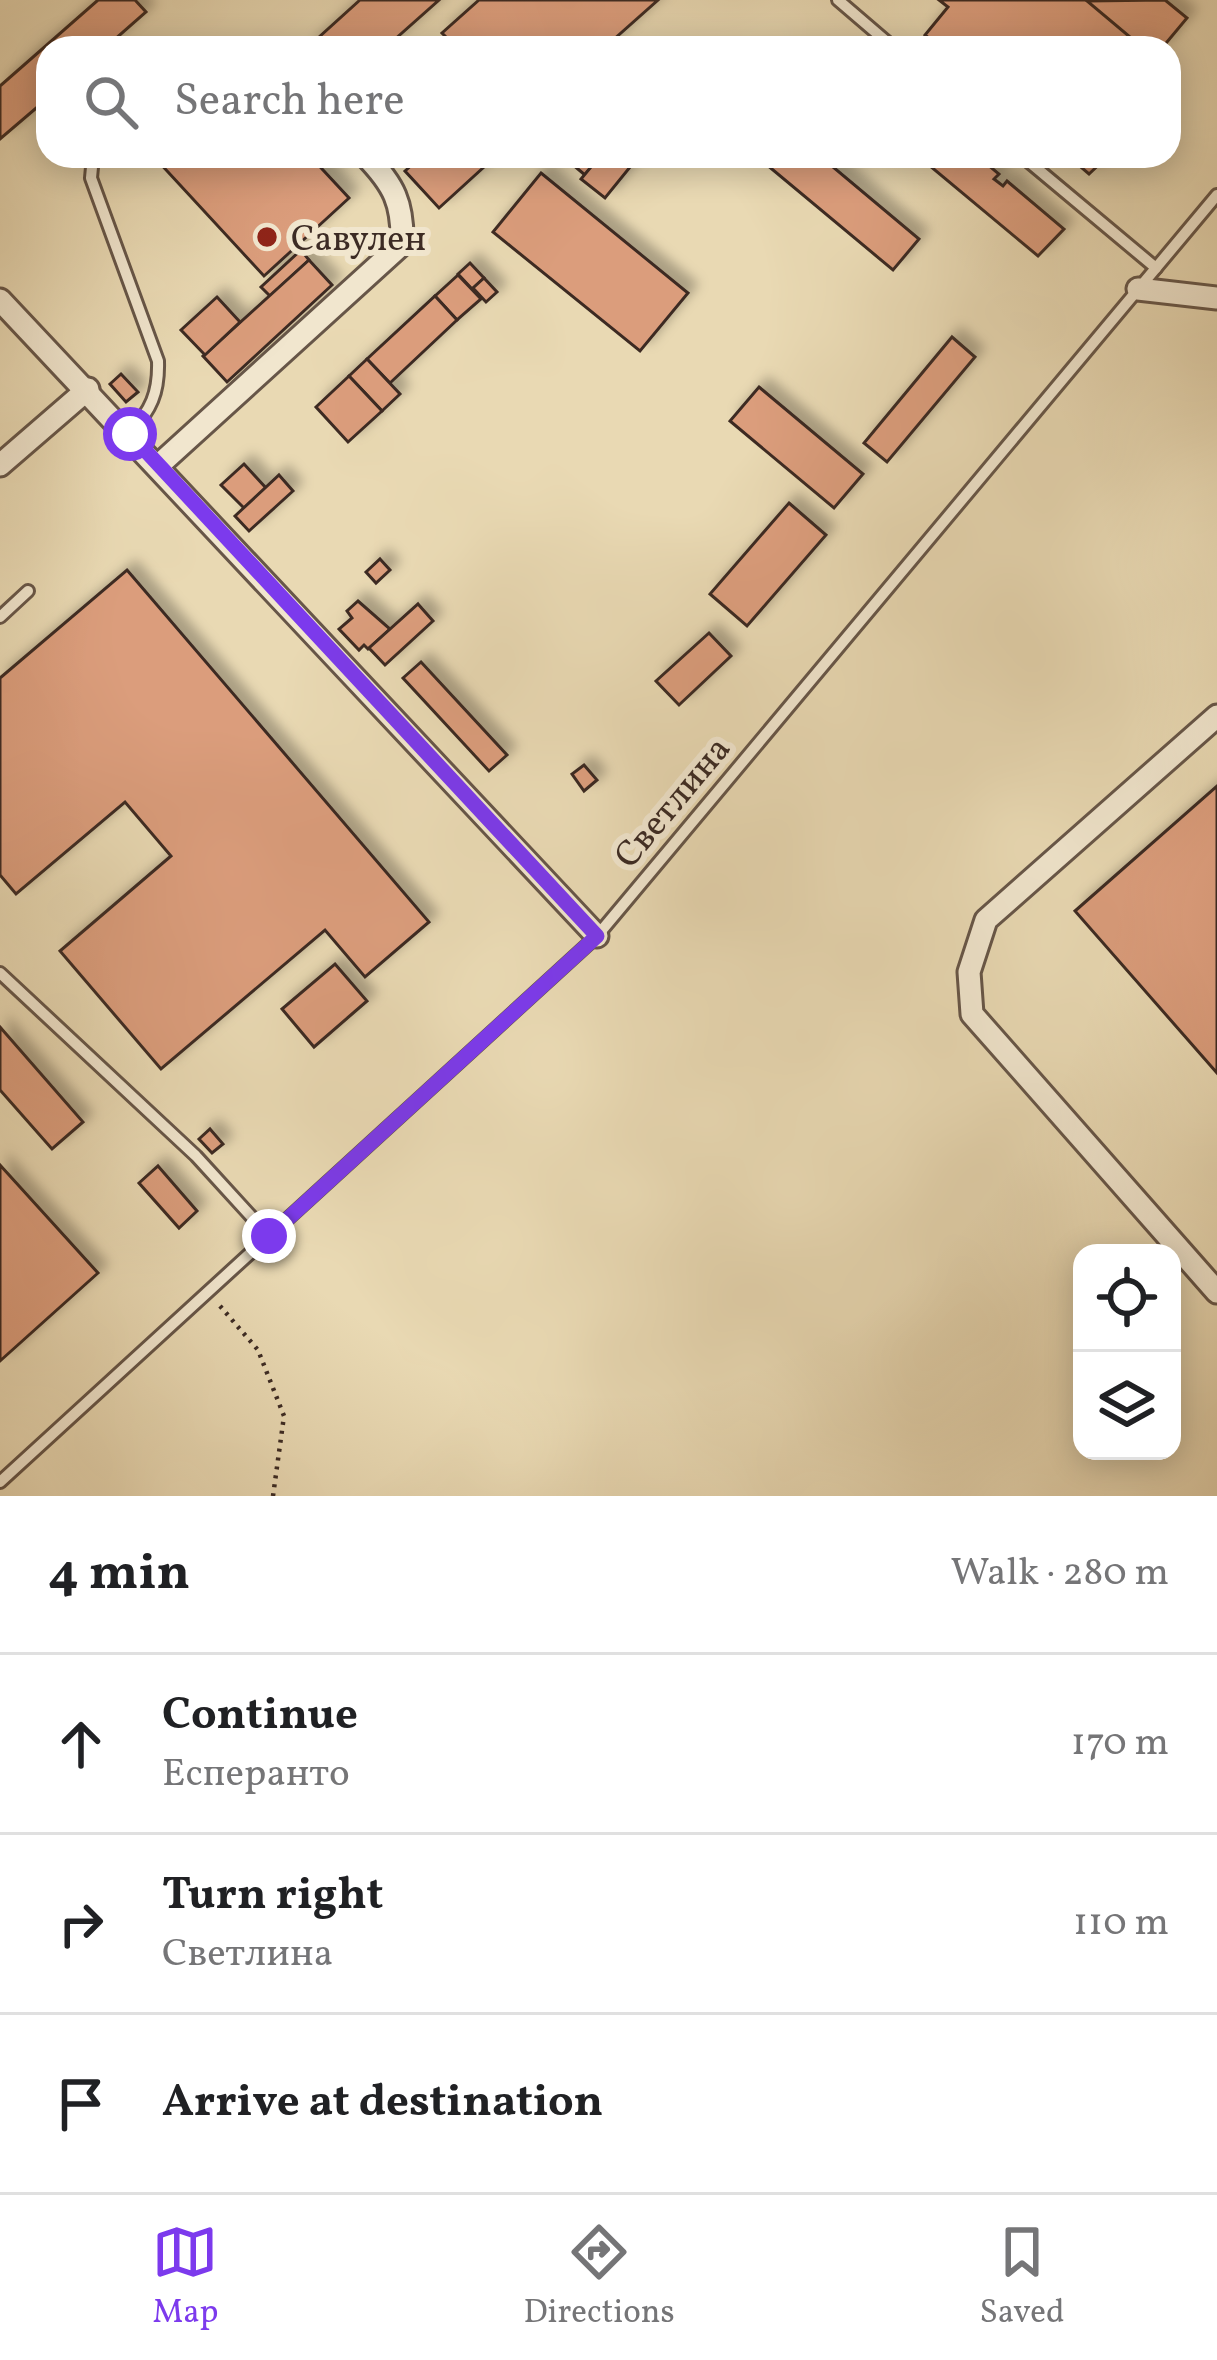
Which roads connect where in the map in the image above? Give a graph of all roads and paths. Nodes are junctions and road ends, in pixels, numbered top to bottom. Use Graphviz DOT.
graph roads {
  1 [pos="838,0"];
  2 [pos="880,36"];
  3 [pos="92,168"];
  4 [pos="378,168"];
  5 [pos="1036,168"];
  6 [pos="1217,195"];
  7 [pos="1156,268"];
  8 [pos="1138,289"];
  9 [pos="1217,298"];
  10 [pos="0,300"];
  11 [pos="88,389"];
  12 [pos="130,434"];
  13 [pos="160,464"];
  14 [pos="0,465"];
  15 [pos="28,591"];
  16 [pos="0,617"];
  17 [pos="1217,716"];
  18 [pos="597,936"];
  19 [pos="0,974"];
  20 [pos="269,1236"];
  21 [pos="1217,1292"];
  22 [pos="208,1293"];
  23 [pos="0,1482"];
  24 [pos="273,1496"];
  1 -- 2 [label="lane"];
  3 -- 12 [label="lane"];
  4 -- 13 [label="street"];
  5 -- 7 [label="lane"];
  6 -- 7 [label="lane, Светлина"];
  7 -- 8 [label="lane, Светлина"];
  8 -- 9 [label="street"];
  8 -- 18 [label="lane, Светлина"];
  10 -- 11 [label="street"];
  11 -- 12 [label="street"];
  11 -- 14 [label="street"];
  12 -- 13 [label="street"];
  13 -- 18 [label="street"];
  15 -- 16 [label="lane"];
  17 -- 21 [label="street"];
  18 -- 20 [label="lane, Светлина"];
  19 -- 20 [label="lane"];
  20 -- 22 [label="lane, Светлина"];
  22 -- 23 [label="lane, Светлина"];
  22 -- 24 [label="path"];
}
